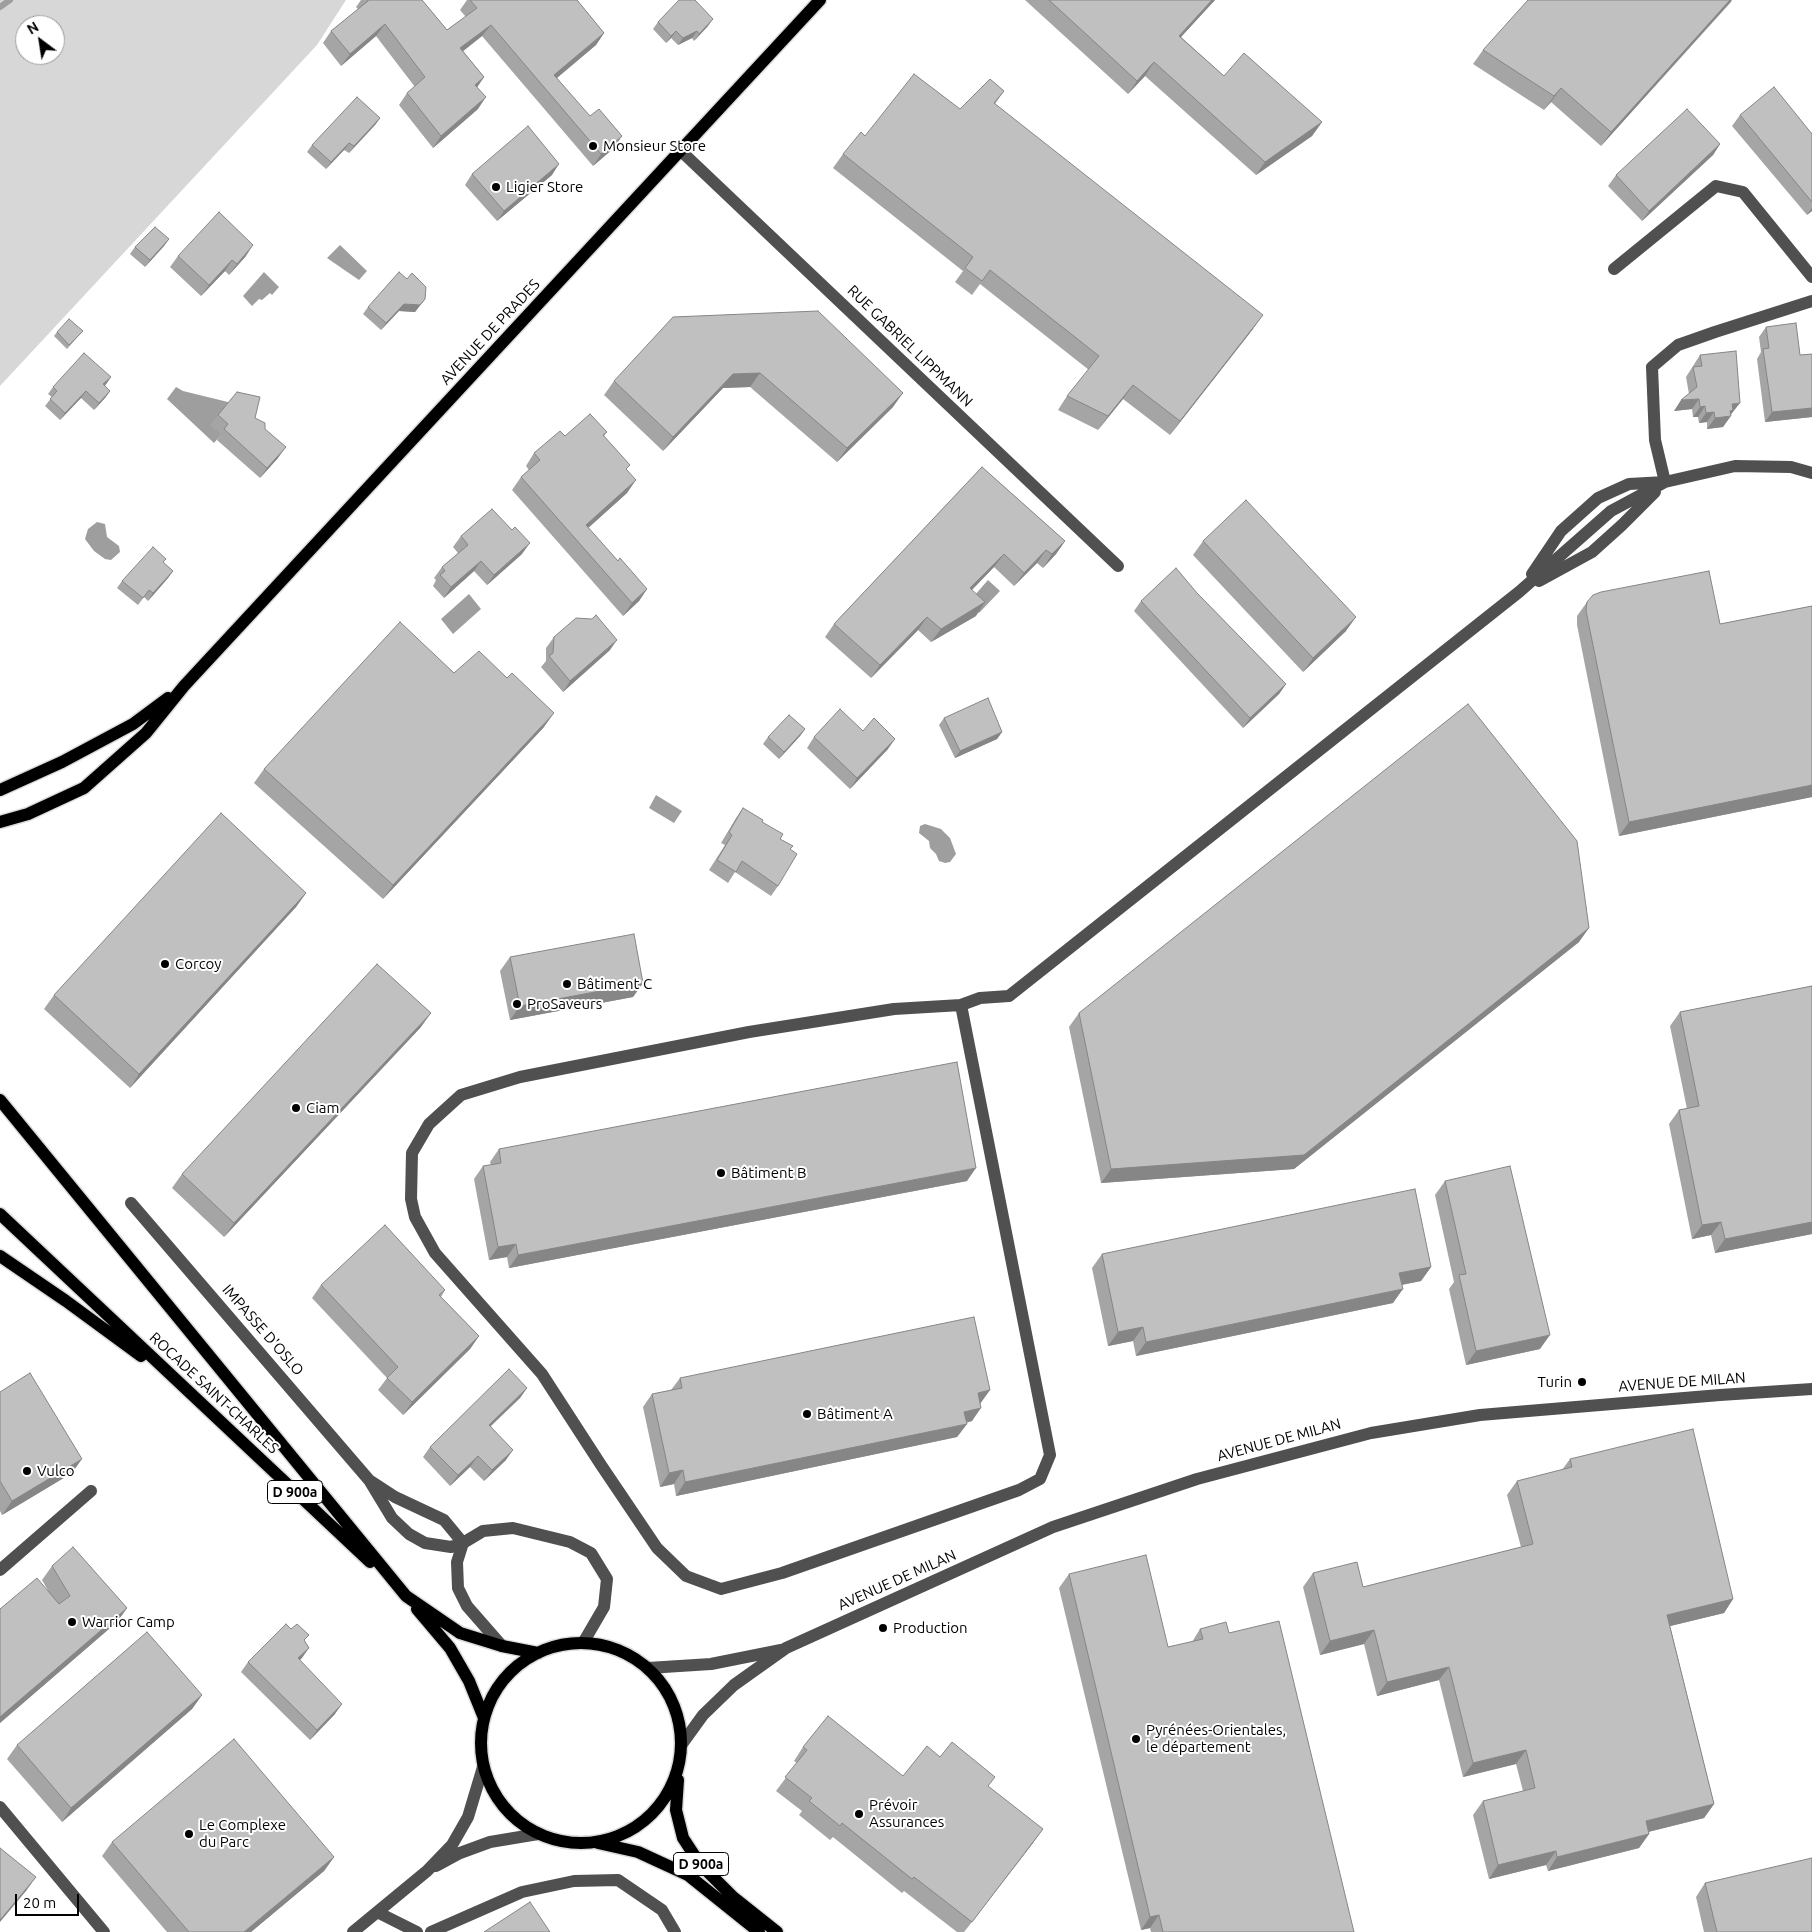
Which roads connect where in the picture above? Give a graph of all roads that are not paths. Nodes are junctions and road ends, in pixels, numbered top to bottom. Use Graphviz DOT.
graph roads {
  1 [pos="820,0"];
  2 [pos="681,151"];
  3 [pos="1614,269"];
  4 [pos="1812,277"];
  5 [pos="1812,301"];
  6 [pos="1812,473"];
  7 [pos="1665,482"];
  8 [pos="1118,566"];
  9 [pos="1519,592"];
  10 [pos="184,686"];
  11 [pos="0,790"];
  12 [pos="0,822"];
  13 [pos="961,1005"];
  14 [pos="0,1100"];
  15 [pos="131,1203"];
  16 [pos="0,1214"];
  17 [pos="0,1256"];
  18 [pos="184,1388"];
  19 [pos="1812,1390"];
  20 [pos="369,1480"];
  21 [pos="91,1491"];
  22 [pos="463,1543"];
  23 [pos="0,1570"];
  24 [pos="406,1596"];
  25 [pos="583,1643"];
  26 [pos="502,1646"];
  27 [pos="786,1648"];
  28 [pos="538,1653"];
  29 [pos="648,1668"];
  30 [pos="484,1718"];
  31 [pos="682,1744"];
  32 [pos="483,1767"];
  33 [pos="679,1768"];
  34 [pos="0,1807"];
  35 [pos="538,1834"];
  36 [pos="598,1843"];
  37 [pos="427,1871"];
  38 [pos="377,1912"];
  39 [pos="104,1932"];
  40 [pos="353,1932"];
  41 [pos="416,1932"];
  42 [pos="431,1932"];
  43 [pos="675,1932"];
  44 [pos="759,1932"];
  45 [pos="777,1932"];
  1 -- 2 [label="main road, AVENUE DE PRADES"];
  2 -- 8 [label="street, RUE GABRIEL LIPPMANN"];
  2 -- 10 [label="main road, AVENUE DE PRADES"];
  3 -- 4 [label="street"];
  5 -- 7 [label="street"];
  6 -- 7 [label="street"];
  7 -- 9 [label="street"];
  7 -- 9 [label="street"];
  7 -- 9 [label="street"];
  9 -- 13 [label="street"];
  10 -- 11 [label="main road, AVENUE DE PRADES"];
  10 -- 12 [label="main road, AVENUE DE PRADES"];
  13 -- 13 [label="street"];
  14 -- 24 [label="main road"];
  15 -- 20 [label="street, IMPASSE D'OSLO"];
  16 -- 18 [label="main road, ROCADE SAINT-CHARLES / D 900a"];
  17 -- 18 [label="main road"];
  18 -- 24 [label="main road, ROCADE SAINT-CHARLES / D 900a"];
  19 -- 27 [label="street, AVENUE DE MILAN"];
  20 -- 22 [label="street"];
  20 -- 22 [label="street"];
  21 -- 23 [label="street"];
  22 -- 25 [label="street"];
  22 -- 26 [label="street"];
  24 -- 26 [label="main road, ROCADE SAINT-CHARLES / D 900a"];
  24 -- 30 [label="main road, ROCADE SAINT-CHARLES / D 900a"];
  25 -- 28 [label="main road"];
  25 -- 29 [label="main road"];
  26 -- 28 [label="main road, ROCADE SAINT-CHARLES / D 900a"];
  27 -- 29 [label="street, AVENUE DE MILAN"];
  27 -- 31 [label="street, AVENUE DE MILAN"];
  28 -- 30 [label="main road"];
  29 -- 31 [label="main road"];
  30 -- 32 [label="main road"];
  31 -- 33 [label="main road"];
  32 -- 35 [label="main road"];
  32 -- 37 [label="street"];
  33 -- 36 [label="main road"];
  33 -- 45 [label="main road, D 900a"];
  34 -- 39 [label="street"];
  35 -- 36 [label="main road"];
  35 -- 37 [label="street"];
  36 -- 44 [label="main road, D 900a"];
  37 -- 38 [label="street"];
  38 -- 40 [label="street"];
  38 -- 41 [label="street"];
  42 -- 43 [label="street"];
}
